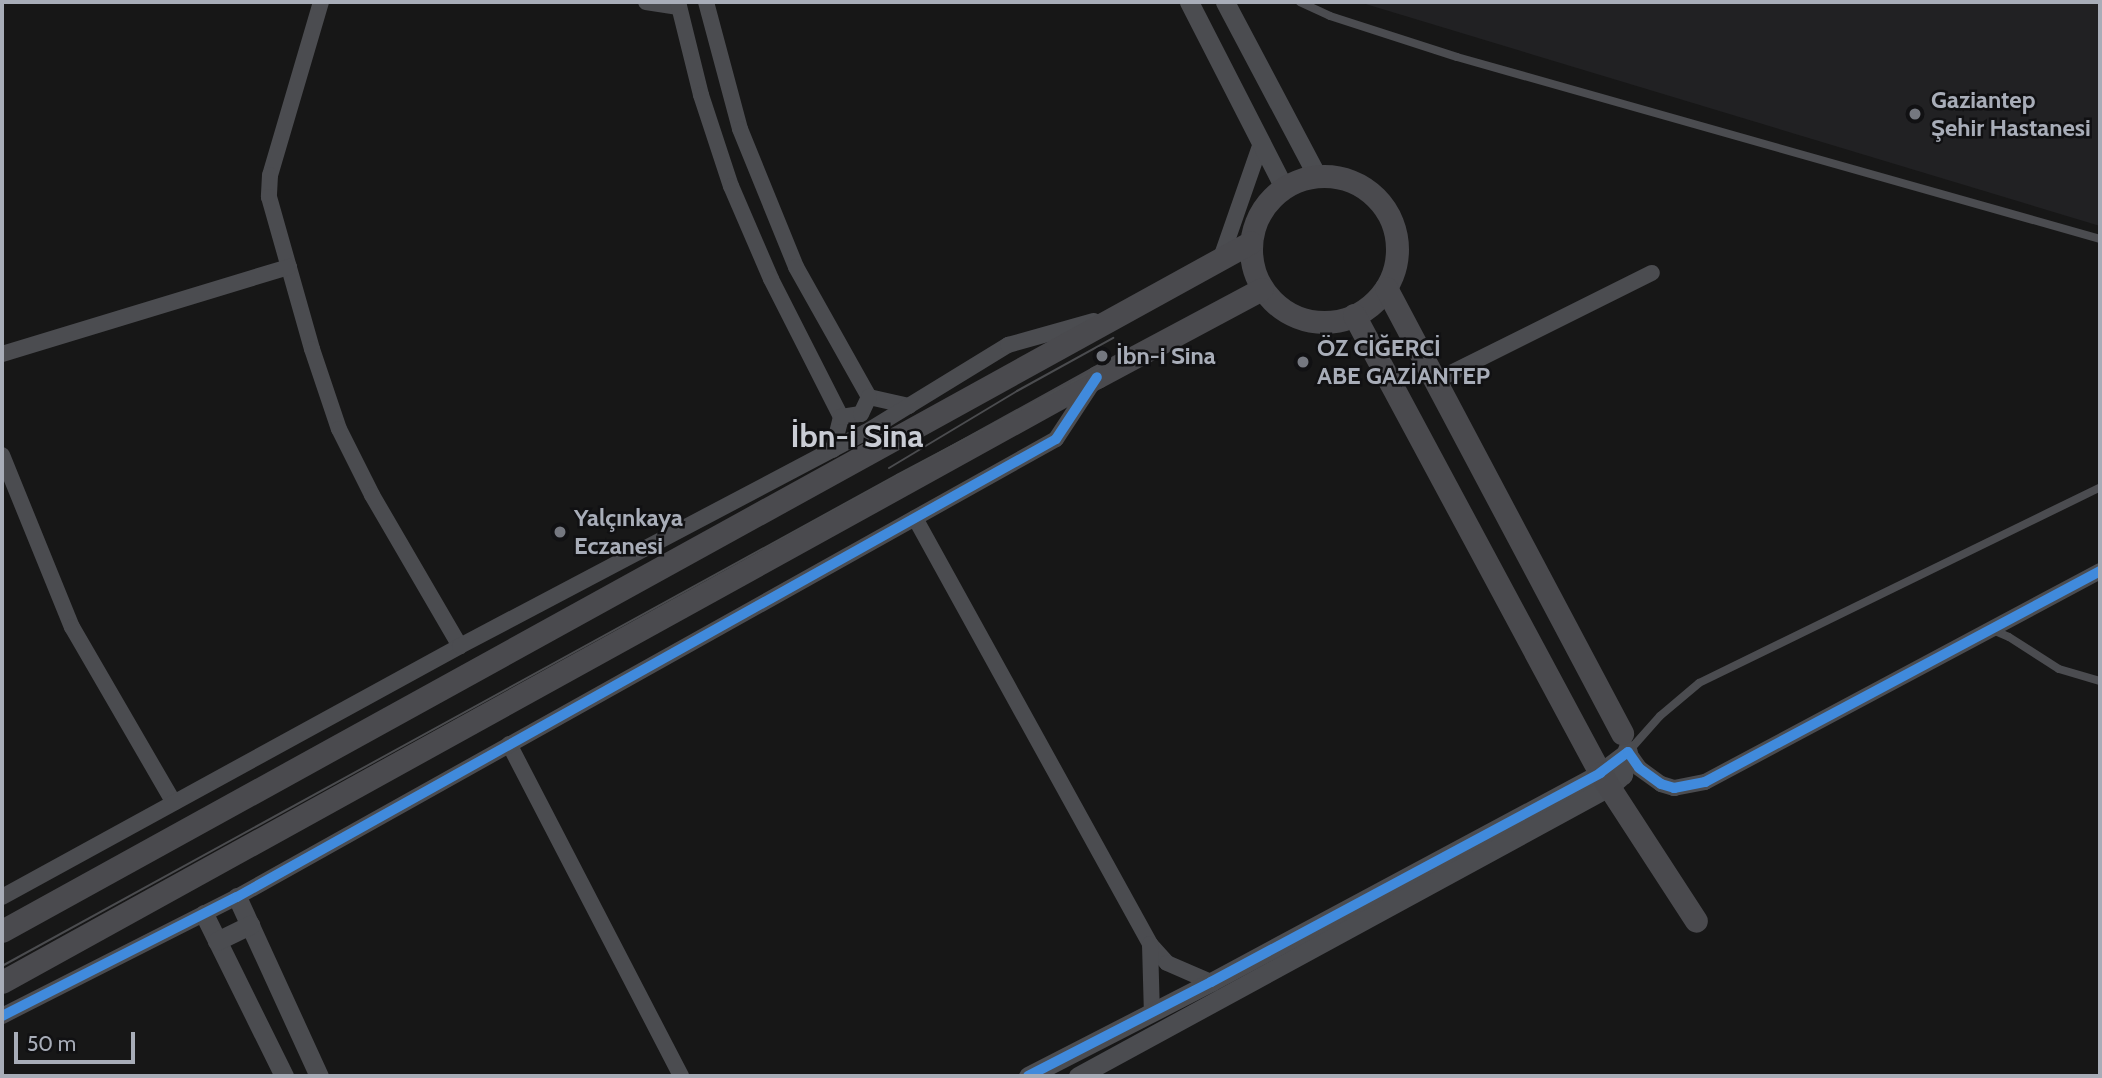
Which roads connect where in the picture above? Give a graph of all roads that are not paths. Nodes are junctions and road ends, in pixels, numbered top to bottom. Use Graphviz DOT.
graph roads {
  1 [pos="321,2"];
  2 [pos="646,2"];
  3 [pos="706,2"];
  4 [pos="1189,2"];
  5 [pos="1225,2"];
  6 [pos="1300,2"];
  7 [pos="679,5"];
  8 [pos="1260,146"];
  9 [pos="1317,176"];
  10 [pos="1283,188"];
  11 [pos="2100,239"];
  12 [pos="1251,242"];
  13 [pos="1221,258"];
  14 [pos="289,267"];
  15 [pos="1652,273"];
  16 [pos="1386,288"];
  17 [pos="1262,289"];
  18 [pos="1123,313"];
  19 [pos="1354,315"];
  20 [pos="2,354"];
  21 [pos="1097,377"];
  22 [pos="1437,380"];
  23 [pos="869,397"];
  24 [pos="909,406"];
  25 [pos="841,417"];
  26 [pos="832,450"];
  27 [pos="2,455"];
  28 [pos="2100,486"];
  29 [pos="915,518"];
  30 [pos="2100,571"];
  31 [pos="1990,629"];
  32 [pos="460,646"];
  33 [pos="2100,681"];
  34 [pos="1625,742"];
  35 [pos="509,744"];
  36 [pos="1604,780"];
  37 [pos="174,803"];
  38 [pos="2,897"];
  39 [pos="237,897"];
  40 [pos="204,914"];
  41 [pos="1696,921"];
  42 [pos="250,925"];
  43 [pos="2,931"];
  44 [pos="217,941"];
  45 [pos="1150,944"];
  46 [pos="2,982"];
  47 [pos="1212,982"];
  48 [pos="1152,1014"];
  49 [pos="2,1016"];
  50 [pos="284,1076"];
  51 [pos="319,1076"];
  52 [pos="681,1076"];
  53 [pos="1028,1076"];
  54 [pos="1078,1076"];
  1 -- 14 [label="street"];
  2 -- 7 [label="street"];
  3 -- 23 [label="street"];
  4 -- 8 [label="street"];
  5 -- 9 [label="street"];
  6 -- 11 [label="lane"];
  7 -- 25 [label="street"];
  8 -- 10 [label="street"];
  8 -- 13 [label="street"];
  9 -- 10 [label="main road"];
  9 -- 16 [label="main road"];
  10 -- 12 [label="main road"];
  12 -- 13 [label="main road"];
  12 -- 17 [label="main road"];
  13 -- 18 [label="main road"];
  14 -- 20 [label="street"];
  14 -- 32 [label="street"];
  15 -- 22 [label="street"];
  16 -- 19 [label="main road"];
  16 -- 22 [label="main road"];
  17 -- 19 [label="main road"];
  17 -- 21 [label="main road"];
  18 -- 24 [label="street"];
  18 -- 43 [label="main road"];
  19 -- 36 [label="main road"];
  21 -- 29 [label="street"];
  21 -- 46 [label="main road"];
  22 -- 34 [label="main road"];
  23 -- 24 [label="street"];
  23 -- 25 [label="street"];
  24 -- 26 [label="street"];
  25 -- 26 [label="street"];
  26 -- 32 [label="street"];
  27 -- 37 [label="street"];
  28 -- 34 [label="lane"];
  29 -- 35 [label="street"];
  29 -- 45 [label="street"];
  30 -- 31 [label="street"];
  31 -- 33 [label="lane"];
  31 -- 34 [label="street"];
  32 -- 37 [label="street"];
  34 -- 36 [label="street"];
  35 -- 39 [label="street"];
  35 -- 52 [label="street"];
  36 -- 41 [label="main road"];
  36 -- 47 [label="street"];
  36 -- 54 [label="street"];
  37 -- 38 [label="street"];
  39 -- 40 [label="street"];
  39 -- 42 [label="street"];
  40 -- 44 [label="street"];
  40 -- 49 [label="street"];
  42 -- 44 [label="street"];
  42 -- 51 [label="street"];
  44 -- 50 [label="street"];
  45 -- 47 [label="street"];
  45 -- 48 [label="street"];
  47 -- 48 [label="street"];
  48 -- 53 [label="street"];
}
